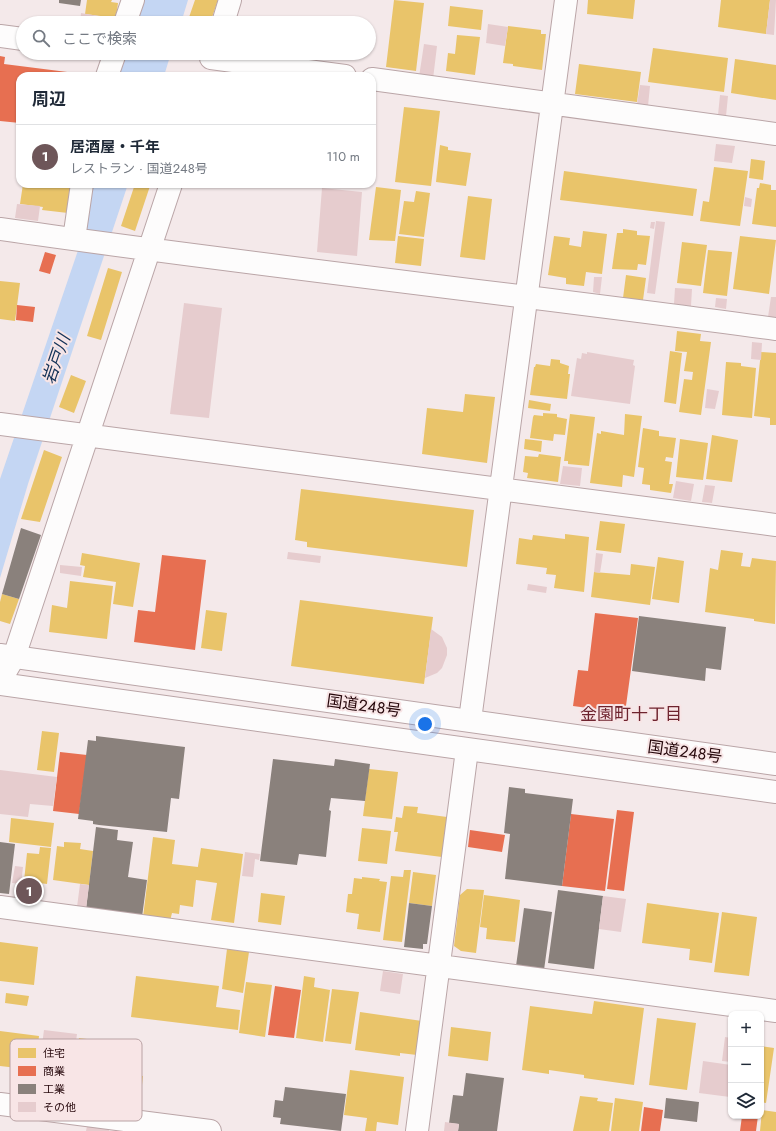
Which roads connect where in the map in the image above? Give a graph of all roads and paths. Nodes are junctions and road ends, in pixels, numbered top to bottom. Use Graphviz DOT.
graph roads {
  1 [pos="133,0"];
  2 [pos="230,0"];
  3 [pos="566,0"];
  4 [pos="127,16"];
  5 [pos="225,16"];
  6 [pos="0,36"];
  7 [pos="16,38"];
  8 [pos="113,60"];
  9 [pos="210,62"];
  10 [pos="108,72"];
  11 [pos="306,72"];
  12 [pos="376,81"];
  13 [pos="552,103"];
  14 [pos="776,134"];
  15 [pos="82,188"];
  16 [pos="170,188"];
  17 [pos="0,229"];
  18 [pos="77,240"];
  19 [pos="150,250"];
  20 [pos="527,296"];
  21 [pos="776,329"];
  22 [pos="9,425"];
  23 [pos="87,435"];
  24 [pos="501,490"];
  25 [pos="776,525"];
  26 [pos="7,656"];
  27 [pos="0,683"];
  28 [pos="470,720"];
  29 [pos="467,750"];
  30 [pos="776,764"];
  31 [pos="776,792"];
  32 [pos="0,907"];
  33 [pos="439,966"];
  34 [pos="776,1011"];
  35 [pos="0,1104"];
  36 [pos="10,1105"];
  37 [pos="132,1121"];
  38 [pos="210,1131"];
  39 [pos="417,1131"];
  1 -- 4 [label="main road"];
  2 -- 5 [label="main road"];
  3 -- 13 [label="main road"];
  6 -- 7 [label="main road"];
  8 -- 10 [label="main road"];
  9 -- 11 [label="main road"];
  12 -- 13 [label="main road"];
  13 -- 14 [label="main road"];
  13 -- 20 [label="main road"];
  15 -- 18 [label="main road"];
  16 -- 19 [label="main road"];
  17 -- 18 [label="main road"];
  18 -- 19 [label="main road"];
  19 -- 20 [label="main road"];
  19 -- 23 [label="main road"];
  20 -- 21 [label="main road"];
  20 -- 24 [label="main road"];
  22 -- 23 [label="main road"];
  23 -- 24 [label="main road"];
  23 -- 26 [label="main road"];
  24 -- 25 [label="main road"];
  24 -- 28 [label="main road"];
  26 -- 27 [label="main road"];
  26 -- 28 [label="main road, 国道248号"];
  27 -- 29 [label="main road, 国道248号"];
  28 -- 30 [label="main road, 国道248号"];
  29 -- 31 [label="main road, 国道248号"];
  29 -- 33 [label="main road"];
  32 -- 33 [label="main road"];
  33 -- 34 [label="main road"];
  33 -- 39 [label="main road"];
  35 -- 36 [label="main road"];
  37 -- 38 [label="main road"];
}
